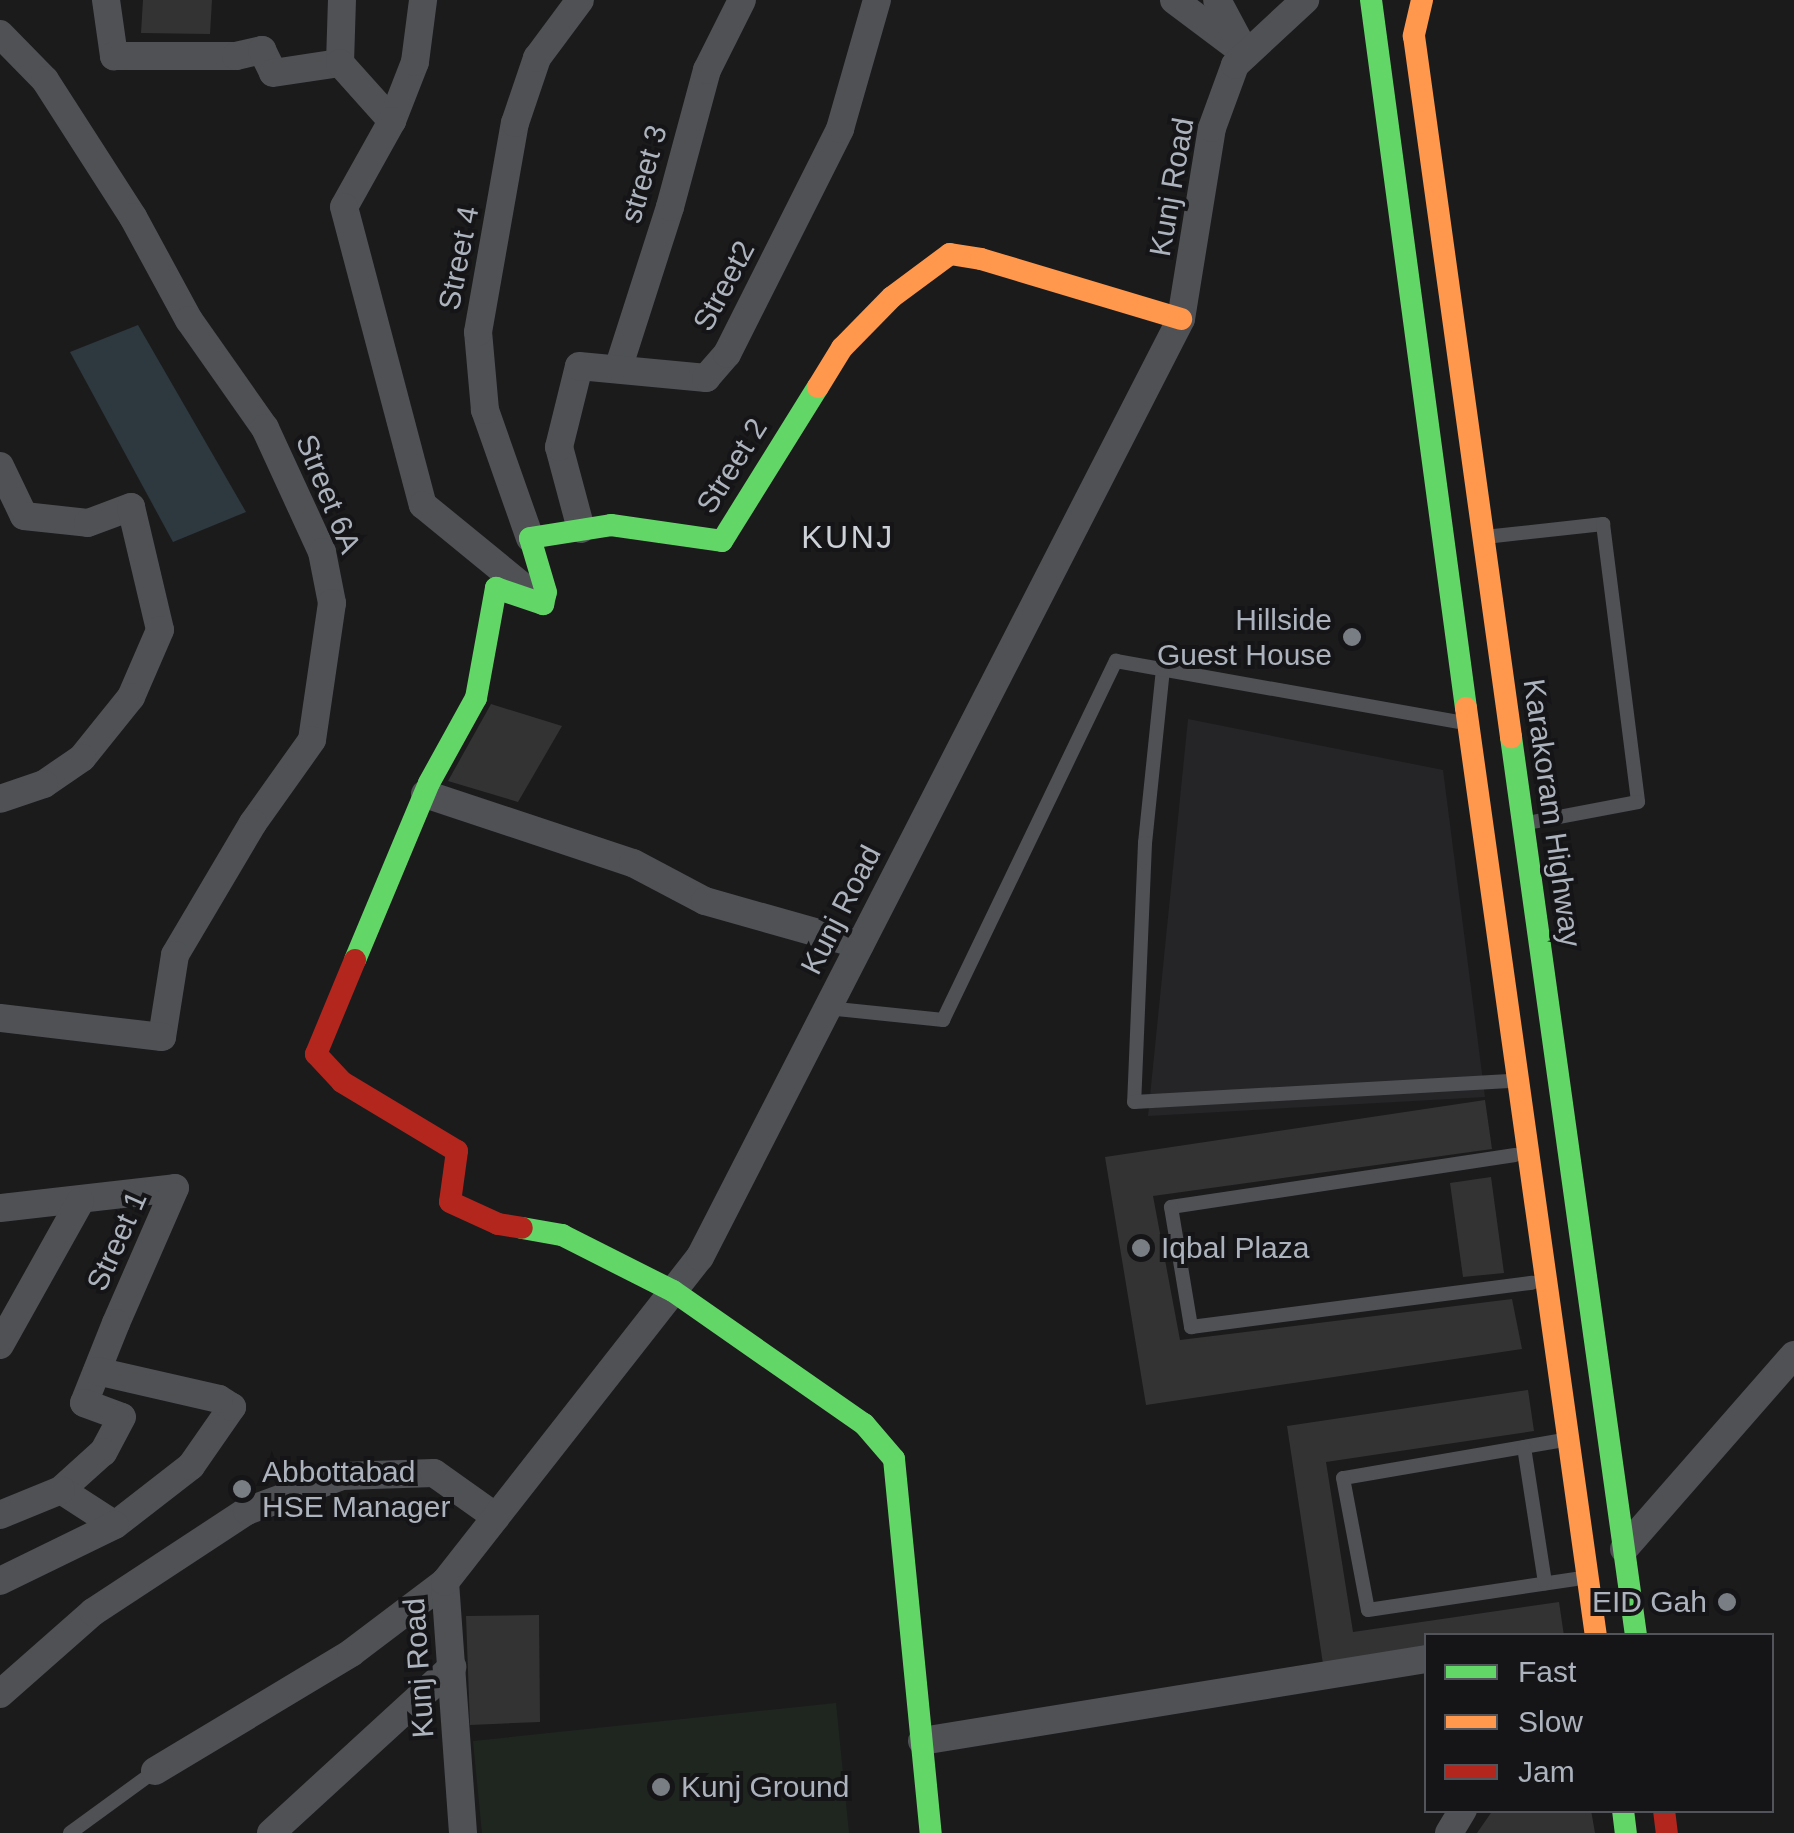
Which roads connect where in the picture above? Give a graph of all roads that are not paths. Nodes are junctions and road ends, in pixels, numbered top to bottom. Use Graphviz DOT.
graph roads {
  1 [pos="106,0"];
  2 [pos="342,0"];
  3 [pos="423,0"];
  4 [pos="580,0"];
  5 [pos="742,0"];
  6 [pos="877,0"];
  7 [pos="1174,0"];
  8 [pos="1218,0"];
  9 [pos="1305,0"];
  10 [pos="1371,0"];
  11 [pos="1422,0"];
  12 [pos="0,34"];
  13 [pos="1246,54"];
  14 [pos="340,64"];
  15 [pos="392,121"];
  16 [pos="1182,319"];
  17 [pos="618,369"];
  18 [pos="0,466"];
  19 [pos="581,529"];
  20 [pos="530,538"];
  21 [pos="1483,538"];
  22 [pos="543,604"];
  23 [pos="1163,669"];
  24 [pos="1468,724"];
  25 [pos="424,794"];
  26 [pos="0,799"];
  27 [pos="1523,823"];
  28 [pos="860,945"];
  29 [pos="827,1008"];
  30 [pos="0,1018"];
  31 [pos="1515,1080"];
  32 [pos="1525,1154"];
  33 [pos="80,1202"];
  34 [pos="0,1208"];
  35 [pos="1543,1282"];
  36 [pos="673,1291"];
  37 [pos="0,1345"];
  38 [pos="1794,1355"];
  39 [pos="97,1371"];
  40 [pos="1566,1440"];
  41 [pos="1524,1447"];
  42 [pos="62,1490"];
  43 [pos="0,1515"];
  44 [pos="496,1517"];
  45 [pos="116,1526"];
  46 [pos="1624,1549"];
  47 [pos="1586,1577"];
  48 [pos="0,1581"];
  49 [pos="446,1582"];
  50 [pos="1545,1583"];
  51 [pos="1586,1633"];
  52 [pos="1636,1633"];
  53 [pos="1424,1660"];
  54 [pos="452,1668"];
  55 [pos="0,1694"];
  56 [pos="922,1740"];
  57 [pos="155,1771"];
  58 [pos="70,1833"];
  59 [pos="272,1833"];
  60 [pos="463,1833"];
  61 [pos="931,1833"];
  1 -- 14 [label="street"];
  2 -- 14 [label="street"];
  3 -- 15 [label="street"];
  4 -- 20 [label="street, Street 4"];
  5 -- 17 [label="street, street 3"];
  6 -- 17 [label="street, Street2"];
  7 -- 13 [label="street"];
  8 -- 13 [label="street"];
  9 -- 13 [label="street, Kunj Road"];
  10 -- 24 [label="main road"];
  11 -- 21 [label="main road, Karakoram Highway"];
  12 -- 30 [label="street, Street 6A"];
  13 -- 16 [label="street, Kunj Road"];
  14 -- 15 [label="street"];
  15 -- 22 [label="street"];
  16 -- 19 [label="main road, Street 2"];
  16 -- 28 [label="street, Kunj Road"];
  17 -- 19 [label="street, Street2"];
  18 -- 26 [label="street"];
  19 -- 20 [label="main road, Street 2"];
  20 -- 22 [label="main road"];
  21 -- 27 [label="main road, Karakoram Highway"];
  21 -- 27 [label="lane"];
  22 -- 25 [label="main road"];
  23 -- 24 [label="lane"];
  23 -- 29 [label="lane"];
  23 -- 31 [label="lane"];
  24 -- 31 [label="main road"];
  25 -- 28 [label="street"];
  25 -- 36 [label="main road"];
  27 -- 46 [label="main road, Karakoram Highway"];
  28 -- 29 [label="street, Kunj Road"];
  29 -- 36 [label="street, Kunj Road"];
  31 -- 32 [label="main road"];
  32 -- 35 [label="main road"];
  32 -- 35 [label="lane"];
  33 -- 34 [label="street, Street 1"];
  33 -- 37 [label="street"];
  33 -- 39 [label="street, Street 1"];
  35 -- 40 [label="main road"];
  36 -- 44 [label="street, Kunj Road"];
  36 -- 56 [label="main road"];
  38 -- 46 [label="street"];
  39 -- 42 [label="street, Street 1"];
  39 -- 45 [label="street"];
  40 -- 41 [label="lane"];
  40 -- 47 [label="main road"];
  41 -- 50 [label="lane"];
  41 -- 50 [label="lane"];
  42 -- 43 [label="street"];
  42 -- 45 [label="street"];
  44 -- 49 [label="street, Kunj Road"];
  44 -- 55 [label="street"];
  45 -- 48 [label="street"];
  46 -- 52 [label="main road, Karakoram Highway"];
  47 -- 50 [label="lane"];
  47 -- 51 [label="main road"];
  49 -- 54 [label="street, Kunj Road"];
  49 -- 57 [label="street"];
  53 -- 56 [label="street"];
  54 -- 59 [label="street"];
  54 -- 60 [label="street, Kunj Road"];
  56 -- 61 [label="main road"];
  57 -- 58 [label="lane"];
}
